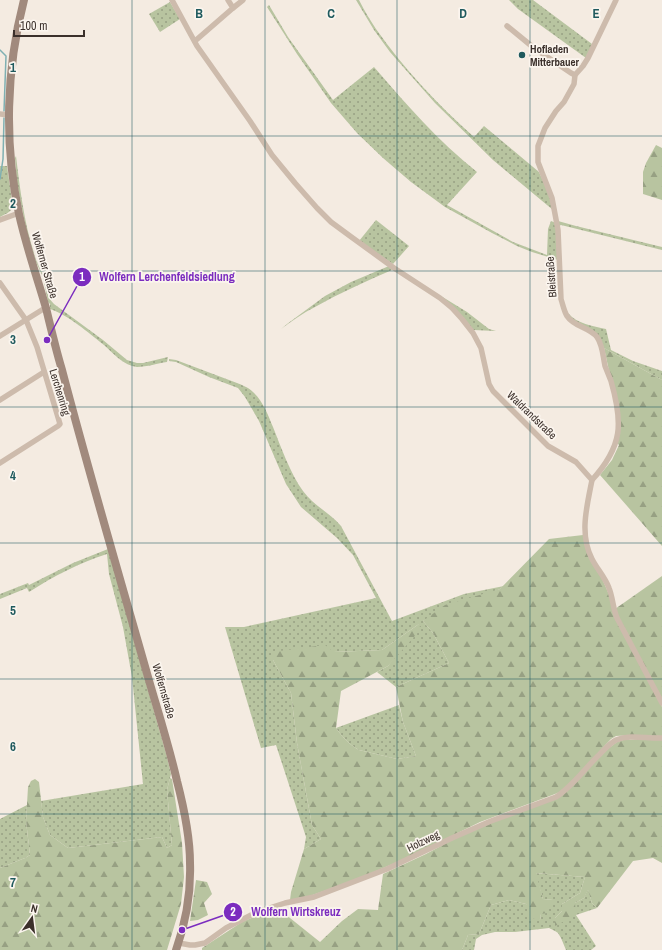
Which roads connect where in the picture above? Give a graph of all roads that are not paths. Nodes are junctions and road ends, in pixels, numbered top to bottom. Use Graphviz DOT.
graph roads {
  1 [pos="24,0"];
  2 [pos="172,0"];
  3 [pos="228,0"];
  4 [pos="243,0"];
  5 [pos="616,0"];
  6 [pos="233,8"];
  7 [pos="507,26"];
  8 [pos="195,41"];
  9 [pos="575,75"];
  10 [pos="0,114"];
  11 [pos="10,114"];
  12 [pos="19,213"];
  13 [pos="0,220"];
  14 [pos="0,283"];
  15 [pos="45,308"];
  16 [pos="26,320"];
  17 [pos="0,336"];
  18 [pos="44,372"];
  19 [pos="0,400"];
  20 [pos="81,442"];
  21 [pos="0,463"];
  22 [pos="592,480"];
  23 [pos="662,703"];
  24 [pos="662,738"];
  25 [pos="178,946"];
  1 -- 11 [label="main road, Wolferner Straße"];
  2 -- 8 [label="street"];
  3 -- 6 [label="street"];
  4 -- 6 [label="street"];
  5 -- 9 [label="street"];
  6 -- 8 [label="street"];
  7 -- 9 [label="street"];
  8 -- 22 [label="street, Waldrandstraße"];
  9 -- 22 [label="street, Bleistraße"];
  10 -- 11 [label="street"];
  11 -- 12 [label="main road, Wolferner Straße"];
  12 -- 13 [label="street"];
  12 -- 15 [label="main road, Wolferner Straße"];
  14 -- 16 [label="street, Lerchenring"];
  15 -- 16 [label="street"];
  15 -- 20 [label="main road, Wolferner Straße"];
  16 -- 17 [label="street"];
  16 -- 18 [label="street, Lerchenring"];
  18 -- 19 [label="street"];
  18 -- 21 [label="street, Lerchenring"];
  20 -- 25 [label="main road, Wolfernstraße"];
  22 -- 23 [label="street"];
  24 -- 25 [label="street, Holzweg"];
}
